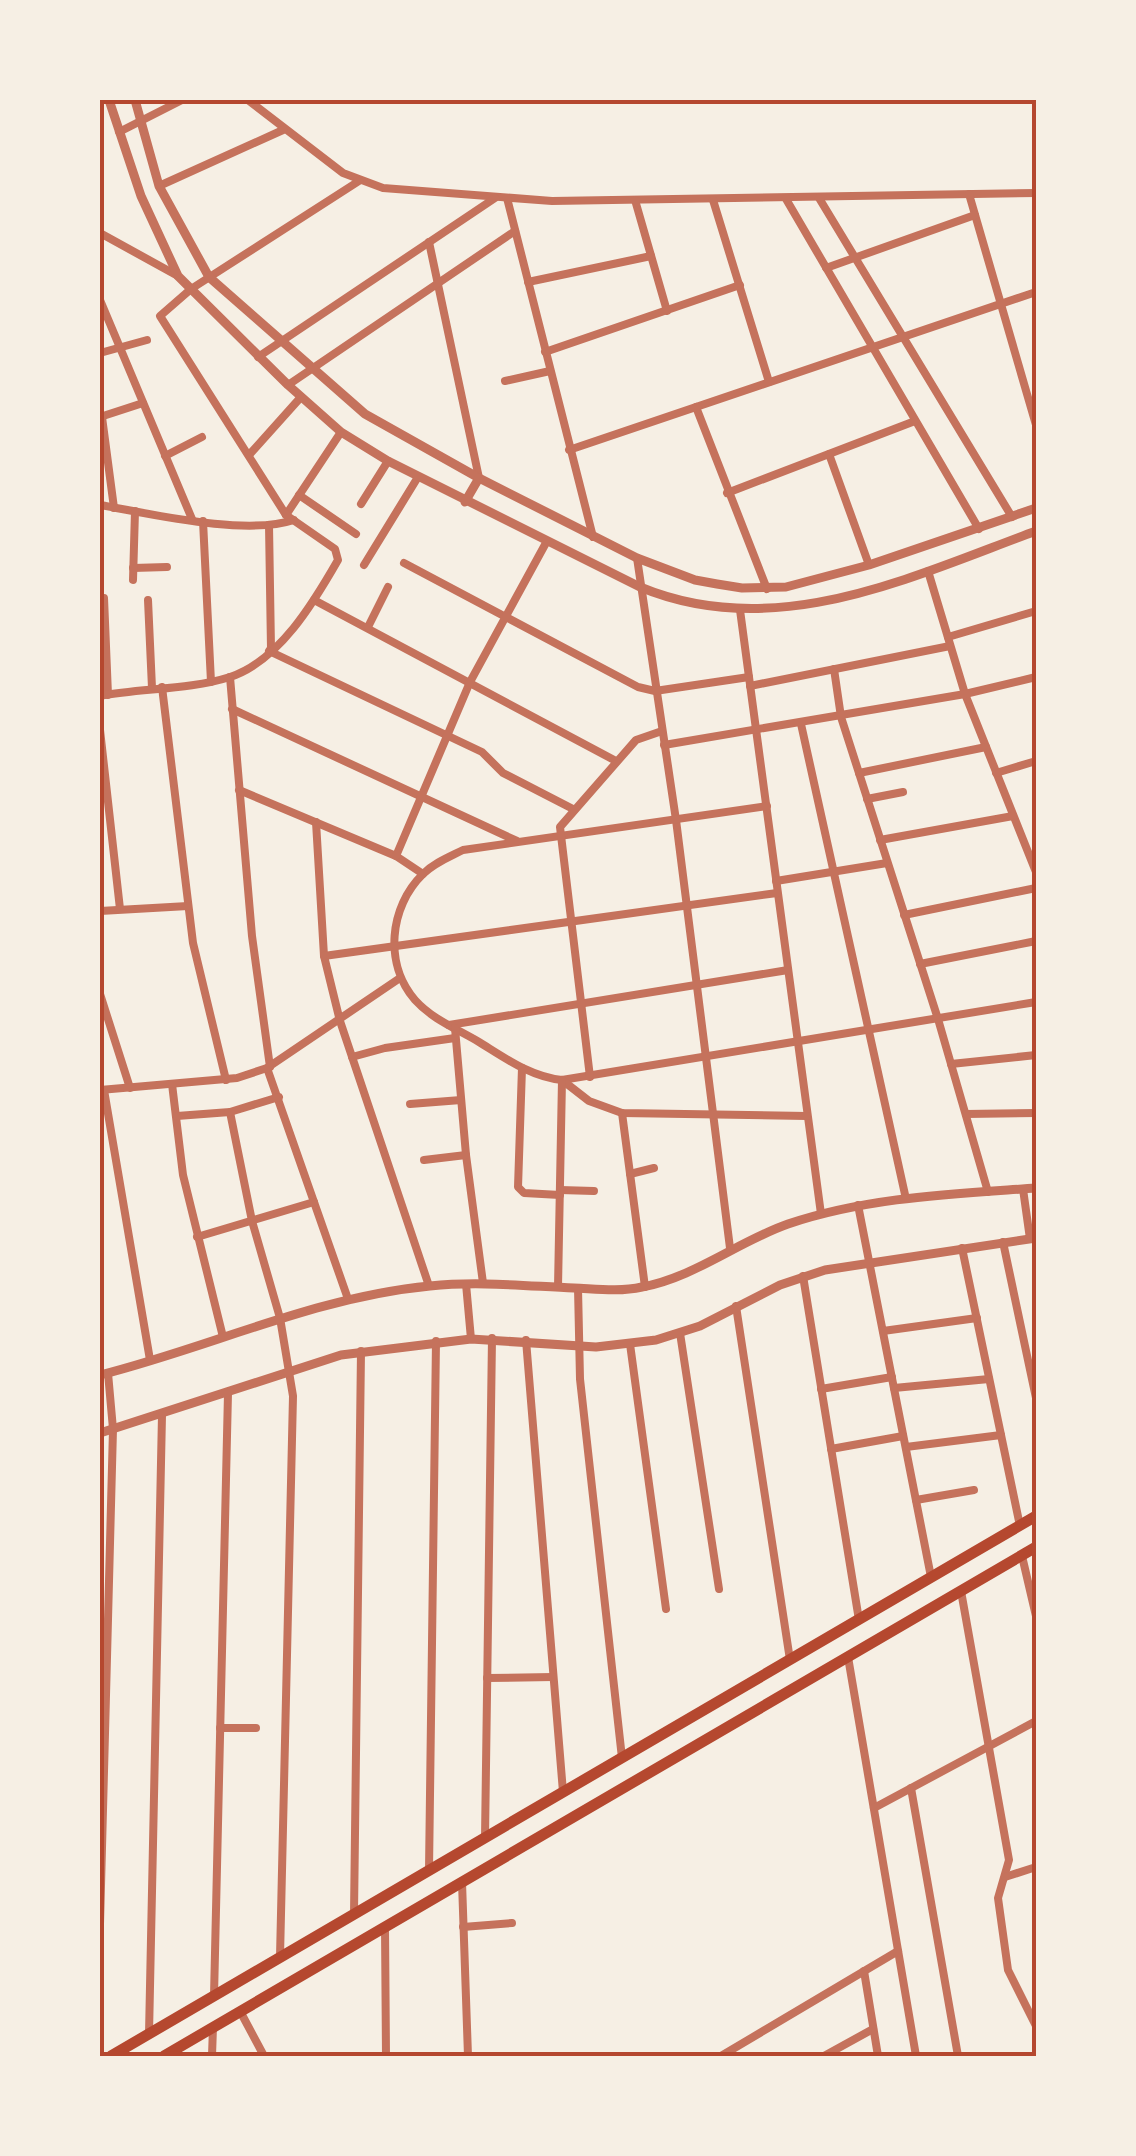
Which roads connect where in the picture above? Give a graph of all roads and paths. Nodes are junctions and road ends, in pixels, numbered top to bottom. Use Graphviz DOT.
graph roads {
  1 [pos="136,100"];
  2 [pos="182,100"];
  3 [pos="248,100"];
  4 [pos="110,104"];
  5 [pos="100,111"];
  6 [pos="141,121"];
  7 [pos="283,130"];
  8 [pos="118,132"];
  9 [pos="358,181"];
  10 [pos="159,186"];
  11 [pos="1036,193"];
  12 [pos="970,194"];
  13 [pos="495,198"];
  14 [pos="507,198"];
  15 [pos="819,198"];
  16 [pos="786,199"];
  17 [pos="635,200"];
  18 [pos="713,200"];
  19 [pos="975,215"];
  20 [pos="516,231"];
  21 [pos="100,233"];
  22 [pos="429,242"];
  23 [pos="651,256"];
  24 [pos="854,258"];
  25 [pos="826,268"];
  26 [pos="178,276"];
  27 [pos="210,277"];
  28 [pos="528,282"];
  29 [pos="438,283"];
  30 [pos="740,285"];
  31 [pos="190,289"];
  32 [pos="1036,292"];
  33 [pos="100,300"];
  34 [pos="1000,304"];
  35 [pos="667,311"];
  36 [pos="902,337"];
  37 [pos="146,340"];
  38 [pos="280,342"];
  39 [pos="872,347"];
  40 [pos="120,348"];
  41 [pos="546,352"];
  42 [pos="100,353"];
  43 [pos="258,357"];
  44 [pos="312,368"];
  45 [pos="550,371"];
  46 [pos="504,381"];
  47 [pos="770,382"];
  48 [pos="288,384"];
  49 [pos="302,396"];
  50 [pos="143,403"];
  51 [pos="696,407"];
  52 [pos="101,417"];
  53 [pos="915,421"];
  54 [pos="1036,425"];
  55 [pos="341,432"];
  56 [pos="202,437"];
  57 [pos="570,450"];
  58 [pos="829,454"];
  59 [pos="249,455"];
  60 [pos="165,456"];
  61 [pos="388,461"];
  62 [pos="418,477"];
  63 [pos="478,478"];
  64 [pos="728,494"];
  65 [pos="299,495"];
  66 [pos="465,502"];
  67 [pos="361,504"];
  68 [pos="100,505"];
  69 [pos="114,508"];
  70 [pos="1036,508"];
  71 [pos="135,511"];
  72 [pos="290,517"];
  73 [pos="1012,517"];
  74 [pos="192,519"];
  75 [pos="203,520"];
  76 [pos="269,525"];
  77 [pos="980,528"];
  78 [pos="1036,531"];
  79 [pos="356,534"];
  80 [pos="593,537"];
  81 [pos="547,542"];
  82 [pos="637,558"];
  83 [pos="404,563"];
  84 [pos="364,565"];
  85 [pos="869,565"];
  86 [pos="167,567"];
  87 [pos="133,568"];
  88 [pos="928,571"];
  89 [pos="133,580"];
  90 [pos="388,587"];
  91 [pos="640,587"];
  92 [pos="767,589"];
  93 [pos="104,598"];
  94 [pos="148,600"];
  95 [pos="314,600"];
  96 [pos="740,610"];
  97 [pos="1036,610"];
  98 [pos="505,618"];
  99 [pos="368,628"];
  100 [pos="949,642"];
  101 [pos="270,651"];
  102 [pos="834,669"];
  103 [pos="230,677"];
  104 [pos="1036,677"];
  105 [pos="750,681"];
  106 [pos="211,682"];
  107 [pos="470,682"];
  108 [pos="157,688"];
  109 [pos="654,690"];
  110 [pos="965,694"];
  111 [pos="104,696"];
  112 [pos="232,709"];
  113 [pos="841,717"];
  114 [pos="801,724"];
  115 [pos="100,730"];
  116 [pos="662,731"];
  117 [pos="756,731"];
  118 [pos="446,735"];
  119 [pos="664,745"];
  120 [pos="986,747"];
  121 [pos="616,761"];
  122 [pos="1036,761"];
  123 [pos="859,773"];
  124 [pos="996,773"];
  125 [pos="240,790"];
  126 [pos="903,792"];
  127 [pos="420,795"];
  128 [pos="868,799"];
  129 [pos="766,806"];
  130 [pos="573,809"];
  131 [pos="1014,816"];
  132 [pos="676,820"];
  133 [pos="316,822"];
  134 [pos="561,837"];
  135 [pos="880,840"];
  136 [pos="517,841"];
  137 [pos="396,856"];
  138 [pos="887,862"];
  139 [pos="834,871"];
  140 [pos="1036,872"];
  141 [pos="423,874"];
  142 [pos="776,881"];
  143 [pos="1036,888"];
  144 [pos="777,893"];
  145 [pos="188,906"];
  146 [pos="687,907"];
  147 [pos="120,910"];
  148 [pos="100,912"];
  149 [pos="904,915"];
  150 [pos="571,922"];
  151 [pos="1036,942"];
  152 [pos="394,946"];
  153 [pos="324,956"];
  154 [pos="920,964"];
  155 [pos="788,970"];
  156 [pos="400,978"];
  157 [pos="696,985"];
  158 [pos="100,994"];
  159 [pos="1036,1002"];
  160 [pos="581,1003"];
  161 [pos="938,1018"];
  162 [pos="340,1022"];
  163 [pos="453,1030"];
  164 [pos="869,1030"];
  165 [pos="798,1041"];
  166 [pos="1036,1056"];
  167 [pos="352,1057"];
  168 [pos="704,1057"];
  169 [pos="951,1064"];
  170 [pos="268,1067"];
  171 [pos="522,1068"];
  172 [pos="590,1077"];
  173 [pos="226,1080"];
  174 [pos="562,1080"];
  175 [pos="172,1084"];
  176 [pos="130,1088"];
  177 [pos="102,1090"];
  178 [pos="279,1098"];
  179 [pos="461,1100"];
  180 [pos="410,1104"];
  181 [pos="230,1112"];
  182 [pos="712,1112"];
  183 [pos="622,1113"];
  184 [pos="1036,1113"];
  185 [pos="966,1114"];
  186 [pos="177,1116"];
  187 [pos="807,1116"];
  188 [pos="466,1156"];
  189 [pos="424,1160"];
  190 [pos="654,1168"];
  191 [pos="630,1174"];
  192 [pos="1036,1188"];
  193 [pos="1023,1189"];
  194 [pos="594,1191"];
  195 [pos="560,1192"];
  196 [pos="988,1192"];
  197 [pos="906,1199"];
  198 [pos="314,1202"];
  199 [pos="858,1205"];
  200 [pos="821,1214"];
  201 [pos="252,1221"];
  202 [pos="197,1237"];
  203 [pos="1033,1238"];
  204 [pos="1003,1242"];
  205 [pos="730,1248"];
  206 [pos="962,1248"];
  207 [pos="869,1261"];
  208 [pos="803,1276"];
  209 [pos="483,1283"];
  210 [pos="466,1284"];
  211 [pos="429,1286"];
  212 [pos="645,1287"];
  213 [pos="558,1288"];
  214 [pos="578,1288"];
  215 [pos="348,1299"];
  216 [pos="736,1306"];
  217 [pos="280,1318"];
  218 [pos="976,1318"];
  219 [pos="883,1331"];
  220 [pos="680,1333"];
  221 [pos="223,1337"];
  222 [pos="471,1338"];
  223 [pos="492,1338"];
  224 [pos="526,1340"];
  225 [pos="436,1341"];
  226 [pos="630,1344"];
  227 [pos="579,1346"];
  228 [pos="361,1350"];
  229 [pos="150,1360"];
  230 [pos="290,1370"];
  231 [pos="104,1374"];
  232 [pos="892,1377"];
  233 [pos="989,1379"];
  234 [pos="894,1388"];
  235 [pos="822,1390"];
  236 [pos="228,1393"];
  237 [pos="1036,1398"];
  238 [pos="162,1415"];
  239 [pos="113,1430"];
  240 [pos="100,1434"];
  241 [pos="904,1436"];
  242 [pos="1001,1436"];
  243 [pos="906,1447"];
  244 [pos="831,1449"];
  245 [pos="974,1490"];
  246 [pos="916,1500"];
  247 [pos="1036,1516"];
  248 [pos="1020,1526"];
  249 [pos="1036,1548"];
  250 [pos="1022,1556"];
  251 [pos="931,1578"];
  252 [pos="719,1588"];
  253 [pos="961,1591"];
  254 [pos="666,1609"];
  255 [pos="1036,1616"];
  256 [pos="859,1620"];
  257 [pos="848,1657"];
  258 [pos="790,1660"];
  259 [pos="552,1677"];
  260 [pos="488,1678"];
  261 [pos="1036,1721"];
  262 [pos="679,1724"];
  263 [pos="220,1728"];
  264 [pos="256,1728"];
  265 [pos="698,1744"];
  266 [pos="643,1746"];
  267 [pos="988,1746"];
  268 [pos="622,1758"];
  269 [pos="659,1767"];
  270 [pos="911,1788"];
  271 [pos="563,1792"];
  272 [pos="874,1808"];
  273 [pos="485,1838"];
  274 [pos="1036,1867"];
  275 [pos="429,1870"];
  276 [pos="1001,1879"];
  277 [pos="462,1882"];
  278 [pos="354,1914"];
  279 [pos="512,1922"];
  280 [pos="100,1924"];
  281 [pos="385,1927"];
  282 [pos="463,1927"];
  283 [pos="898,1951"];
  284 [pos="280,1957"];
  285 [pos="864,1971"];
  286 [pos="214,1996"];
  287 [pos="1036,1998"];
  288 [pos="1021,1999"];
  289 [pos="240,2011"];
  290 [pos="1036,2026"];
  291 [pos="213,2027"];
  292 [pos="874,2029"];
  293 [pos="150,2034"];
  294 [pos="111,2056"];
  295 [pos="164,2056"];
  296 [pos="212,2056"];
  297 [pos="264,2056"];
  298 [pos="386,2056"];
  299 [pos="468,2056"];
  300 [pos="720,2056"];
  301 [pos="824,2056"];
  302 [pos="878,2056"];
  303 [pos="916,2056"];
  304 [pos="958,2056"];
  1 -- 6 [label="street"];
  2 -- 6 [label="street"];
  3 -- 7 [label="street"];
  4 -- 5 [label="street"];
  4 -- 8 [label="street"];
  6 -- 8 [label="street"];
  6 -- 10 [label="street"];
  7 -- 9 [label="street"];
  7 -- 10 [label="street"];
  8 -- 26 [label="street"];
  9 -- 13 [label="street"];
  9 -- 27 [label="street"];
  10 -- 27 [label="street"];
  11 -- 12 [label="street"];
  12 -- 15 [label="street"];
  12 -- 19 [label="street"];
  13 -- 14 [label="street"];
  13 -- 22 [label="street"];
  14 -- 17 [label="street"];
  14 -- 20 [label="street"];
  15 -- 16 [label="street"];
  15 -- 24 [label="street"];
  16 -- 18 [label="street"];
  16 -- 25 [label="street"];
  17 -- 18 [label="street"];
  17 -- 23 [label="street"];
  18 -- 30 [label="street"];
  19 -- 24 [label="street"];
  19 -- 34 [label="street"];
  20 -- 28 [label="street"];
  20 -- 29 [label="street"];
  21 -- 26 [label="street"];
  22 -- 29 [label="street"];
  22 -- 38 [label="street"];
  23 -- 28 [label="street"];
  23 -- 35 [label="street"];
  24 -- 25 [label="street"];
  24 -- 36 [label="street"];
  25 -- 39 [label="street"];
  26 -- 31 [label="street"];
  27 -- 31 [label="street"];
  27 -- 38 [label="street"];
  28 -- 41 [label="street"];
  29 -- 44 [label="street"];
  29 -- 63 [label="street"];
  30 -- 35 [label="street"];
  30 -- 47 [label="street"];
  31 -- 43 [label="street"];
  31 -- 59 [label="street"];
  32 -- 34 [label="street"];
  33 -- 40 [label="street"];
  34 -- 36 [label="street"];
  34 -- 54 [label="street"];
  35 -- 41 [label="street"];
  36 -- 39 [label="street"];
  36 -- 73 [label="street"];
  37 -- 40 [label="street"];
  38 -- 43 [label="street"];
  38 -- 44 [label="street"];
  39 -- 47 [label="street"];
  39 -- 53 [label="street"];
  40 -- 42 [label="street"];
  40 -- 50 [label="street"];
  41 -- 45 [label="street"];
  43 -- 48 [label="street"];
  44 -- 48 [label="street"];
  44 -- 63 [label="street"];
  45 -- 46 [label="street"];
  45 -- 57 [label="street"];
  47 -- 51 [label="street"];
  48 -- 49 [label="street"];
  49 -- 55 [label="street"];
  49 -- 59 [label="street"];
  50 -- 52 [label="street"];
  50 -- 60 [label="street"];
  51 -- 57 [label="street"];
  51 -- 64 [label="street"];
  52 -- 69 [label="street"];
  53 -- 58 [label="street"];
  53 -- 77 [label="street"];
  55 -- 61 [label="street"];
  55 -- 65 [label="street"];
  56 -- 60 [label="street"];
  57 -- 80 [label="street"];
  58 -- 64 [label="street"];
  58 -- 85 [label="street"];
  59 -- 72 [label="street"];
  60 -- 74 [label="street"];
  61 -- 62 [label="street"];
  61 -- 67 [label="street"];
  62 -- 66 [label="street"];
  62 -- 84 [label="street"];
  63 -- 66 [label="street"];
  63 -- 80 [label="street"];
  64 -- 92 [label="street"];
  65 -- 72 [label="street"];
  65 -- 79 [label="street"];
  66 -- 81 [label="street"];
  68 -- 69 [label="street"];
  69 -- 71 [label="street"];
  70 -- 73 [label="street"];
  71 -- 74 [label="street"];
  71 -- 87 [label="street"];
  72 -- 76 [label="street"];
  72 -- 95 [label="street"];
  73 -- 77 [label="street"];
  74 -- 75 [label="street"];
  75 -- 76 [label="street"];
  75 -- 106 [label="street"];
  76 -- 101 [label="street"];
  77 -- 85 [label="street"];
  78 -- 88 [label="street"];
  80 -- 82 [label="street"];
  81 -- 91 [label="street"];
  81 -- 98 [label="street"];
  82 -- 91 [label="street"];
  82 -- 92 [label="street"];
  83 -- 98 [label="street"];
  85 -- 92 [label="street"];
  86 -- 87 [label="street"];
  87 -- 89 [label="street"];
  88 -- 96 [label="street"];
  88 -- 100 [label="street"];
  90 -- 99 [label="street"];
  91 -- 96 [label="street"];
  91 -- 109 [label="street"];
  93 -- 111 [label="street"];
  94 -- 108 [label="street"];
  95 -- 99 [label="street"];
  95 -- 101 [label="street"];
  96 -- 105 [label="street"];
  97 -- 100 [label="street"];
  98 -- 107 [label="street"];
  98 -- 109 [label="street"];
  99 -- 107 [label="street"];
  100 -- 102 [label="street"];
  100 -- 110 [label="street"];
  101 -- 103 [label="street"];
  101 -- 118 [label="street"];
  102 -- 105 [label="street"];
  102 -- 113 [label="street"];
  103 -- 106 [label="street"];
  103 -- 112 [label="street"];
  104 -- 110 [label="street"];
  105 -- 109 [label="street"];
  105 -- 117 [label="street"];
  106 -- 108 [label="street"];
  107 -- 118 [label="street"];
  107 -- 121 [label="street"];
  108 -- 111 [label="street"];
  108 -- 145 [label="street"];
  109 -- 116 [label="street"];
  110 -- 113 [label="street"];
  110 -- 120 [label="street"];
  112 -- 125 [label="street"];
  112 -- 127 [label="street"];
  113 -- 114 [label="street"];
  113 -- 123 [label="street"];
  114 -- 117 [label="street"];
  114 -- 139 [label="street"];
  115 -- 147 [label="street"];
  116 -- 119 [label="street"];
  116 -- 121 [label="street"];
  117 -- 119 [label="street"];
  117 -- 129 [label="street"];
  118 -- 127 [label="street"];
  118 -- 130 [label="street"];
  119 -- 132 [label="street"];
  120 -- 123 [label="street"];
  120 -- 124 [label="street"];
  121 -- 130 [label="street"];
  122 -- 124 [label="street"];
  123 -- 128 [label="street"];
  124 -- 131 [label="street"];
  125 -- 133 [label="street"];
  125 -- 170 [label="street"];
  126 -- 128 [label="street"];
  127 -- 136 [label="street"];
  127 -- 137 [label="street"];
  128 -- 135 [label="street"];
  129 -- 132 [label="street"];
  129 -- 142 [label="street"];
  130 -- 134 [label="street"];
  131 -- 135 [label="street"];
  131 -- 140 [label="street"];
  132 -- 134 [label="street"];
  132 -- 146 [label="street"];
  133 -- 137 [label="street"];
  133 -- 153 [label="street"];
  134 -- 136 [label="street"];
  134 -- 150 [label="street"];
  135 -- 138 [label="street"];
  136 -- 141 [label="street"];
  137 -- 141 [label="street"];
  138 -- 139 [label="street"];
  138 -- 149 [label="street"];
  139 -- 142 [label="street"];
  139 -- 164 [label="street"];
  141 -- 152 [label="street"];
  142 -- 144 [label="street"];
  143 -- 149 [label="street"];
  144 -- 146 [label="street"];
  144 -- 155 [label="street"];
  145 -- 147 [label="street"];
  145 -- 173 [label="street"];
  146 -- 150 [label="street"];
  146 -- 157 [label="street"];
  147 -- 148 [label="street"];
  149 -- 154 [label="street"];
  150 -- 152 [label="street"];
  150 -- 160 [label="street"];
  151 -- 154 [label="street"];
  152 -- 153 [label="street"];
  152 -- 156 [label="street"];
  153 -- 162 [label="street"];
  154 -- 161 [label="street"];
  155 -- 157 [label="street"];
  155 -- 165 [label="street"];
  156 -- 162 [label="street"];
  156 -- 163 [label="street"];
  157 -- 160 [label="street"];
  157 -- 168 [label="street"];
  158 -- 176 [label="street"];
  159 -- 161 [label="street"];
  160 -- 163 [label="street"];
  160 -- 172 [label="street"];
  161 -- 164 [label="street"];
  161 -- 169 [label="street"];
  162 -- 167 [label="street"];
  162 -- 170 [label="street"];
  163 -- 167 [label="street"];
  163 -- 171 [label="street"];
  163 -- 179 [label="street"];
  164 -- 165 [label="street"];
  164 -- 197 [label="street"];
  165 -- 168 [label="street"];
  165 -- 187 [label="street"];
  166 -- 169 [label="street"];
  167 -- 211 [label="street"];
  168 -- 172 [label="street"];
  168 -- 182 [label="street"];
  169 -- 185 [label="street"];
  170 -- 173 [label="street"];
  170 -- 178 [label="street"];
  171 -- 174 [label="street"];
  171 -- 195 [label="street"];
  172 -- 174 [label="street"];
  173 -- 175 [label="street"];
  174 -- 183 [label="street"];
  174 -- 195 [label="street"];
  175 -- 176 [label="street"];
  175 -- 186 [label="street"];
  176 -- 177 [label="street"];
  177 -- 229 [label="street"];
  178 -- 181 [label="street"];
  178 -- 198 [label="street"];
  179 -- 180 [label="street"];
  179 -- 188 [label="street"];
  181 -- 186 [label="street"];
  181 -- 201 [label="street"];
  182 -- 183 [label="street"];
  182 -- 187 [label="street"];
  182 -- 205 [label="street"];
  183 -- 191 [label="street"];
  184 -- 185 [label="street"];
  185 -- 196 [label="street"];
  186 -- 202 [label="street"];
  187 -- 200 [label="street"];
  188 -- 189 [label="street"];
  188 -- 209 [label="street"];
  190 -- 191 [label="street"];
  191 -- 212 [label="street"];
  192 -- 193 [label="street"];
  193 -- 196 [label="street"];
  193 -- 203 [label="street"];
  194 -- 195 [label="street"];
  195 -- 213 [label="street"];
  196 -- 197 [label="street"];
  197 -- 199 [label="street"];
  198 -- 201 [label="street"];
  198 -- 215 [label="street"];
  199 -- 200 [label="street"];
  199 -- 207 [label="street"];
  200 -- 205 [label="street"];
  201 -- 202 [label="street"];
  201 -- 217 [label="street"];
  202 -- 221 [label="street"];
  203 -- 204 [label="street"];
  204 -- 206 [label="street"];
  204 -- 237 [label="street"];
  205 -- 212 [label="street"];
  206 -- 207 [label="street"];
  206 -- 218 [label="street"];
  207 -- 208 [label="street"];
  207 -- 219 [label="street"];
  208 -- 216 [label="street"];
  208 -- 235 [label="street"];
  209 -- 210 [label="street"];
  209 -- 213 [label="street"];
  210 -- 211 [label="street"];
  210 -- 222 [label="street"];
  211 -- 215 [label="street"];
  212 -- 214 [label="street"];
  213 -- 214 [label="street"];
  214 -- 227 [label="street"];
  215 -- 217 [label="street"];
  216 -- 220 [label="street"];
  216 -- 258 [label="street"];
  217 -- 221 [label="street"];
  217 -- 230 [label="street"];
  218 -- 219 [label="street"];
  218 -- 233 [label="street"];
  219 -- 232 [label="street"];
  220 -- 226 [label="street"];
  220 -- 252 [label="street"];
  221 -- 229 [label="street"];
  222 -- 223 [label="street"];
  222 -- 225 [label="street"];
  223 -- 224 [label="street"];
  223 -- 260 [label="street"];
  224 -- 227 [label="street"];
  224 -- 259 [label="street"];
  225 -- 228 [label="street"];
  225 -- 275 [label="street"];
  226 -- 227 [label="street"];
  226 -- 254 [label="street"];
  227 -- 268 [label="street"];
  228 -- 230 [label="street"];
  228 -- 278 [label="street"];
  229 -- 231 [label="street"];
  230 -- 236 [label="street"];
  230 -- 284 [label="street"];
  231 -- 239 [label="street"];
  232 -- 234 [label="street"];
  232 -- 235 [label="street"];
  233 -- 234 [label="street"];
  233 -- 242 [label="street"];
  234 -- 241 [label="street"];
  235 -- 244 [label="street"];
  236 -- 238 [label="street"];
  236 -- 263 [label="street"];
  238 -- 239 [label="street"];
  238 -- 293 [label="street"];
  239 -- 240 [label="street"];
  239 -- 280 [label="street"];
  241 -- 243 [label="street"];
  241 -- 244 [label="street"];
  242 -- 243 [label="street"];
  242 -- 248 [label="street"];
  243 -- 246 [label="street"];
  244 -- 256 [label="street"];
  245 -- 246 [label="street"];
  246 -- 251 [label="street"];
  247 -- 248 [label="main road"];
  248 -- 251 [label="main road"];
  249 -- 250 [label="main road"];
  250 -- 253 [label="main road"];
  250 -- 255 [label="street"];
  251 -- 256 [label="main road"];
  253 -- 257 [label="main road"];
  253 -- 267 [label="street"];
  256 -- 258 [label="main road"];
  257 -- 265 [label="main road"];
  257 -- 272 [label="street"];
  258 -- 262 [label="main road"];
  259 -- 260 [label="street"];
  259 -- 271 [label="street"];
  260 -- 273 [label="street"];
  261 -- 267 [label="street"];
  262 -- 265 [label="main road"];
  262 -- 266 [label="main road"];
  263 -- 264 [label="street"];
  263 -- 286 [label="street"];
  265 -- 269 [label="main road"];
  266 -- 268 [label="main road"];
  266 -- 269 [label="main road"];
  267 -- 270 [label="street"];
  267 -- 276 [label="street"];
  268 -- 271 [label="main road"];
  269 -- 277 [label="main road"];
  270 -- 272 [label="street"];
  270 -- 304 [label="street"];
  271 -- 273 [label="main road"];
  272 -- 283 [label="street"];
  273 -- 275 [label="main road"];
  274 -- 276 [label="street"];
  275 -- 278 [label="main road"];
  276 -- 288 [label="street"];
  277 -- 281 [label="main road"];
  277 -- 282 [label="street"];
  278 -- 284 [label="main road"];
  279 -- 282 [label="street"];
  281 -- 289 [label="main road"];
  281 -- 298 [label="street"];
  282 -- 299 [label="street"];
  283 -- 285 [label="street"];
  283 -- 303 [label="street"];
  284 -- 286 [label="main road"];
  285 -- 292 [label="street"];
  285 -- 300 [label="street"];
  286 -- 293 [label="main road"];
  287 -- 288 [label="street"];
  288 -- 290 [label="street"];
  289 -- 291 [label="main road"];
  289 -- 297 [label="street"];
  291 -- 295 [label="main road"];
  291 -- 296 [label="street"];
  292 -- 301 [label="street"];
  292 -- 302 [label="street"];
  293 -- 294 [label="main road"];
}
